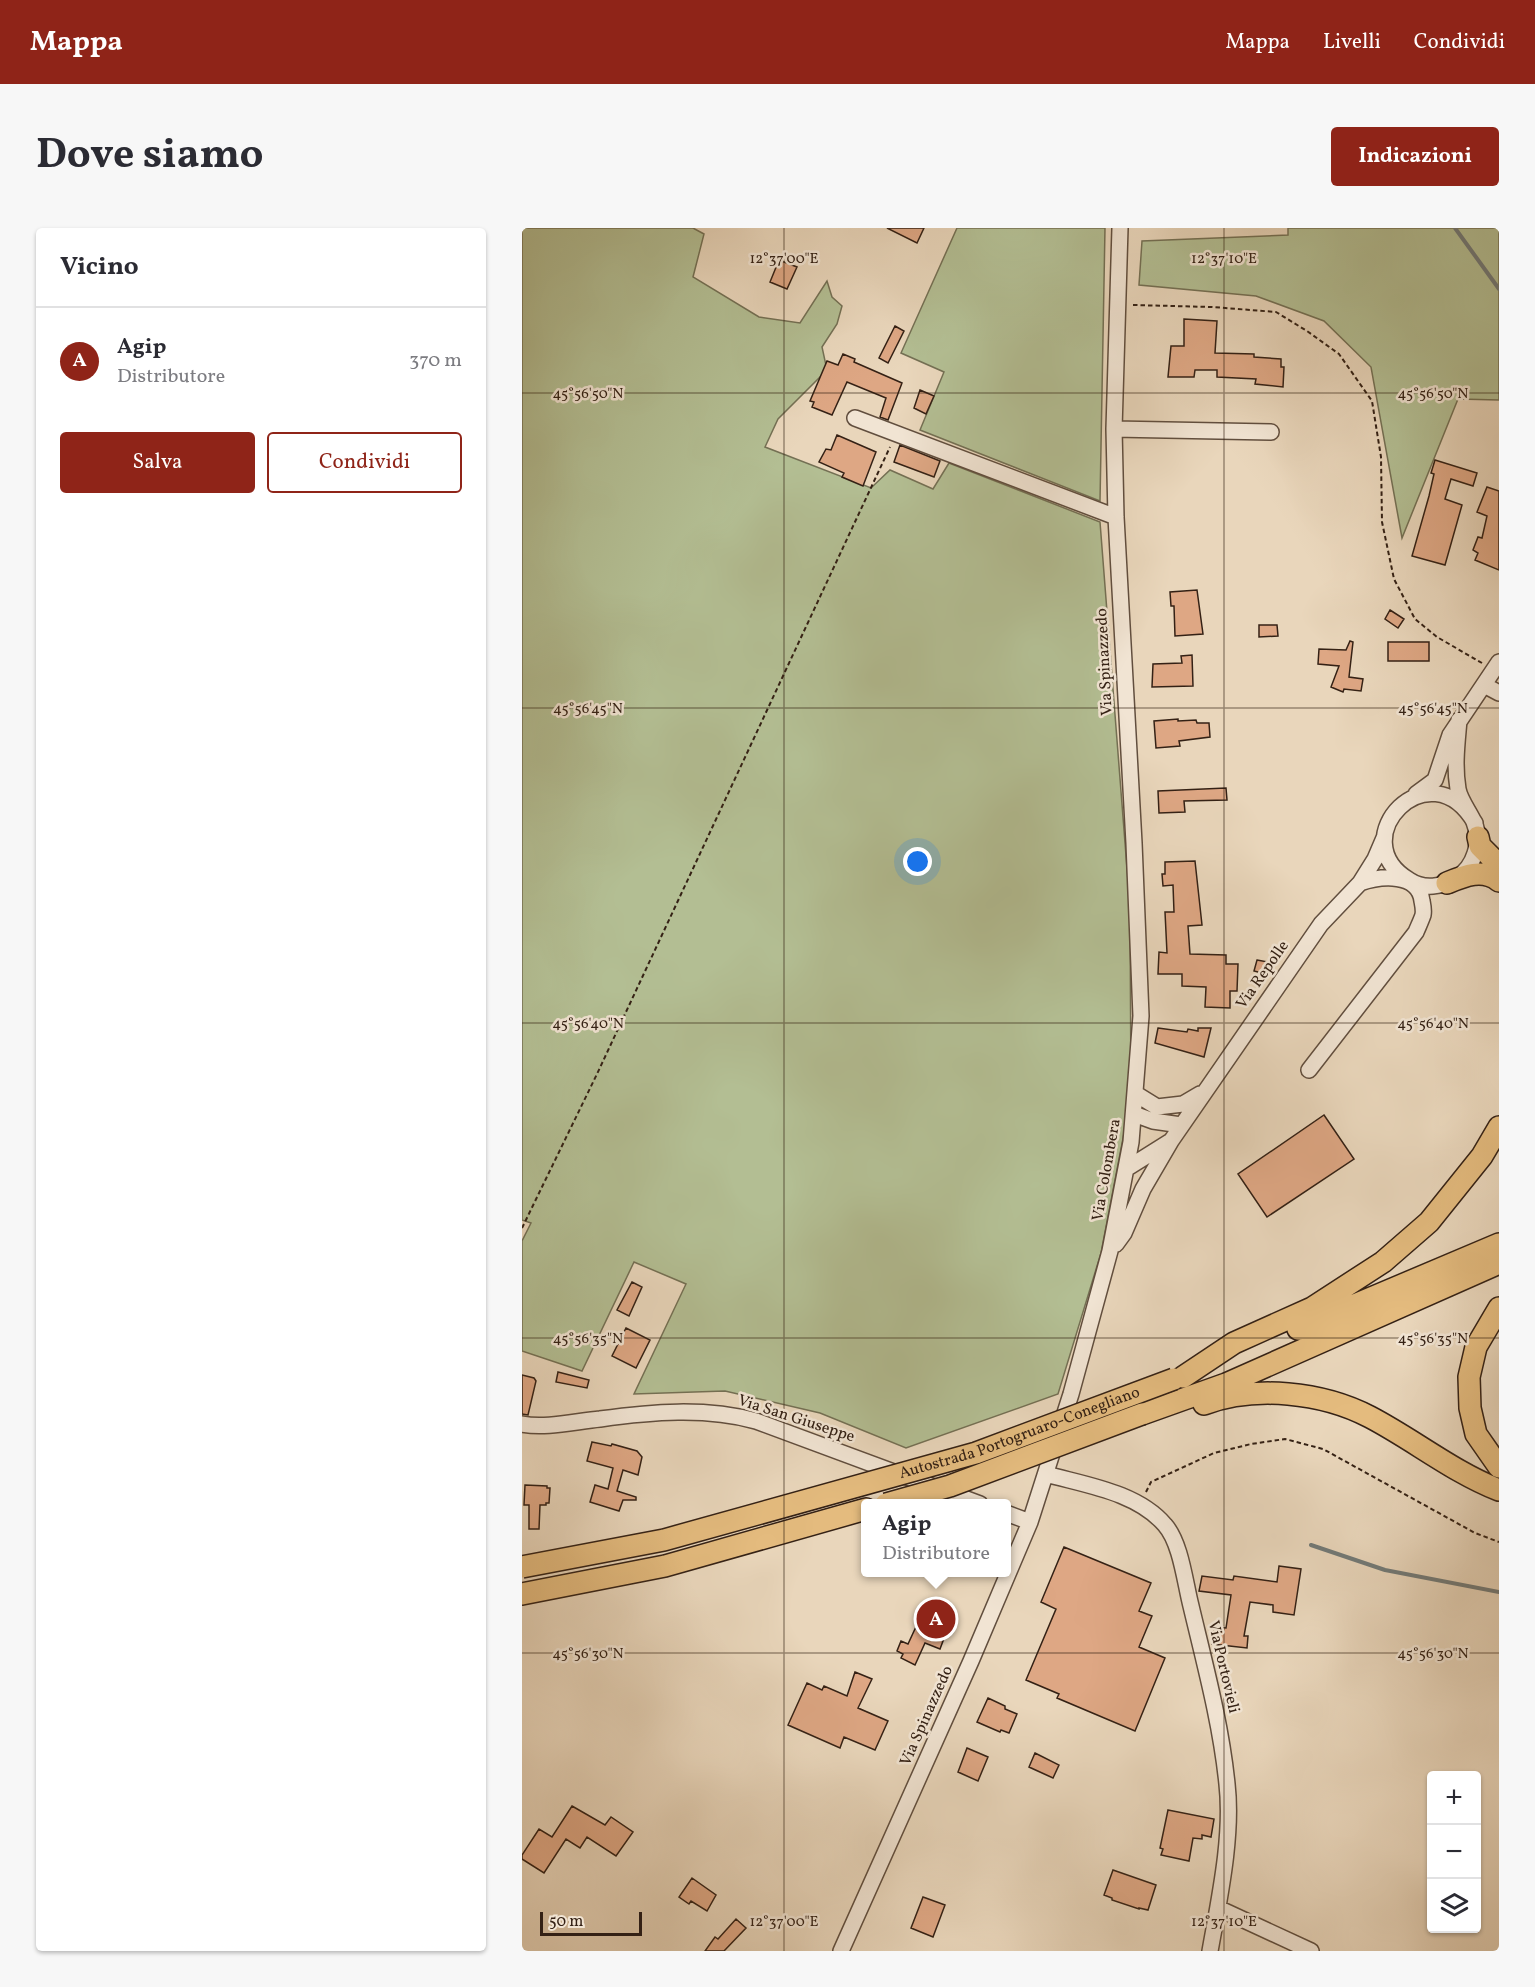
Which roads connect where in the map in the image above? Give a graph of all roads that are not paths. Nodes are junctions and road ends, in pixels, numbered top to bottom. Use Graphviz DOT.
graph roads {
  1 [pos="1120,228"];
  2 [pos="855,418"];
  3 [pos="1114,429"];
  4 [pos="1271,432"];
  5 [pos="1116,517"];
  6 [pos="1496,666"];
  7 [pos="1484,685"];
  8 [pos="1499,693"];
  9 [pos="1459,720"];
  10 [pos="1414,796"];
  11 [pos="1476,830"];
  12 [pos="1384,838"];
  13 [pos="1499,865"];
  14 [pos="1499,881"];
  15 [pos="1412,882"];
  16 [pos="1359,883"];
  17 [pos="1448,883"];
  18 [pos="1424,913"];
  19 [pos="1309,1070"];
  20 [pos="1203,1093"];
  21 [pos="1136,1094"];
  22 [pos="1134,1114"];
  23 [pos="1181,1125"];
  24 [pos="1499,1126"];
  25 [pos="1171,1141"];
  26 [pos="1126,1169"];
  27 [pos="1499,1244"];
  28 [pos="1110,1251"];
  29 [pos="1499,1263"];
  30 [pos="1499,1308"];
  31 [pos="1179,1378"];
  32 [pos="1142,1420"];
  33 [pos="522,1424"];
  34 [pos="1499,1467"];
  35 [pos="1046,1474"];
  36 [pos="1499,1490"];
  37 [pos="901,1499"];
  38 [pos="969,1499"];
  39 [pos="861,1510"];
  40 [pos="1011,1515"];
  41 [pos="1030,1522"];
  42 [pos="522,1567"];
  43 [pos="1011,1567"];
  44 [pos="1007,1577"];
  45 [pos="522,1594"];
  46 [pos="1218,1908"];
  47 [pos="841,1951"];
  48 [pos="1210,1951"];
  49 [pos="1311,1951"];
  1 -- 3 [label="street, Via Spinazzedo"];
  2 -- 5 [label="street"];
  3 -- 4 [label="street"];
  3 -- 5 [label="street, Via Spinazzedo"];
  5 -- 21 [label="street, Via Spinazzedo"];
  6 -- 7 [label="street, Via Repolle"];
  7 -- 8 [label="street"];
  7 -- 9 [label="street, Via Repolle"];
  9 -- 10 [label="street, Via Repolle"];
  9 -- 11 [label="street, Via Repolle"];
  10 -- 11 [label="street"];
  10 -- 12 [label="street, Via Repolle"];
  11 -- 13 [label="highway"];
  11 -- 17 [label="street"];
  12 -- 15 [label="street"];
  12 -- 16 [label="street, Via Repolle"];
  14 -- 17 [label="highway"];
  15 -- 16 [label="street"];
  15 -- 17 [label="street"];
  15 -- 18 [label="street"];
  16 -- 20 [label="street, Via Repolle"];
  17 -- 18 [label="street"];
  18 -- 19 [label="street"];
  20 -- 21 [label="street"];
  20 -- 23 [label="street, Via Repolle"];
  21 -- 22 [label="street, Via Colombera"];
  22 -- 23 [label="street"];
  22 -- 26 [label="street, Via Colombera"];
  23 -- 25 [label="street, Via Repolle"];
  24 -- 31 [label="highway"];
  25 -- 26 [label="street, Via Repolle"];
  25 -- 28 [label="street, Via Repolle"];
  26 -- 28 [label="street, Via Colombera"];
  27 -- 31 [label="highway, Autostrada Portogruaro-Conegliano"];
  28 -- 35 [label="street, Via Spinazzedo"];
  29 -- 32 [label="highway, Autostrada Portogruaro-Conegliano"];
  30 -- 34 [label="highway"];
  31 -- 42 [label="highway, Autostrada Portogruaro-Conegliano, bridge"];
  32 -- 36 [label="highway"];
  32 -- 37 [label="highway, Autostrada Portogruaro-Conegliano, bridge"];
  33 -- 38 [label="street, Via San Giuseppe"];
  35 -- 41 [label="street, Via Spinazzedo"];
  35 -- 46 [label="street, Via Portovieli"];
  39 -- 45 [label="highway"];
  40 -- 41 [label="street"];
  41 -- 43 [label="street, Via Spinazzedo"];
  44 -- 47 [label="street, Via Spinazzedo"];
  46 -- 48 [label="street, Via Portovieli"];
  46 -- 49 [label="street"];
}
